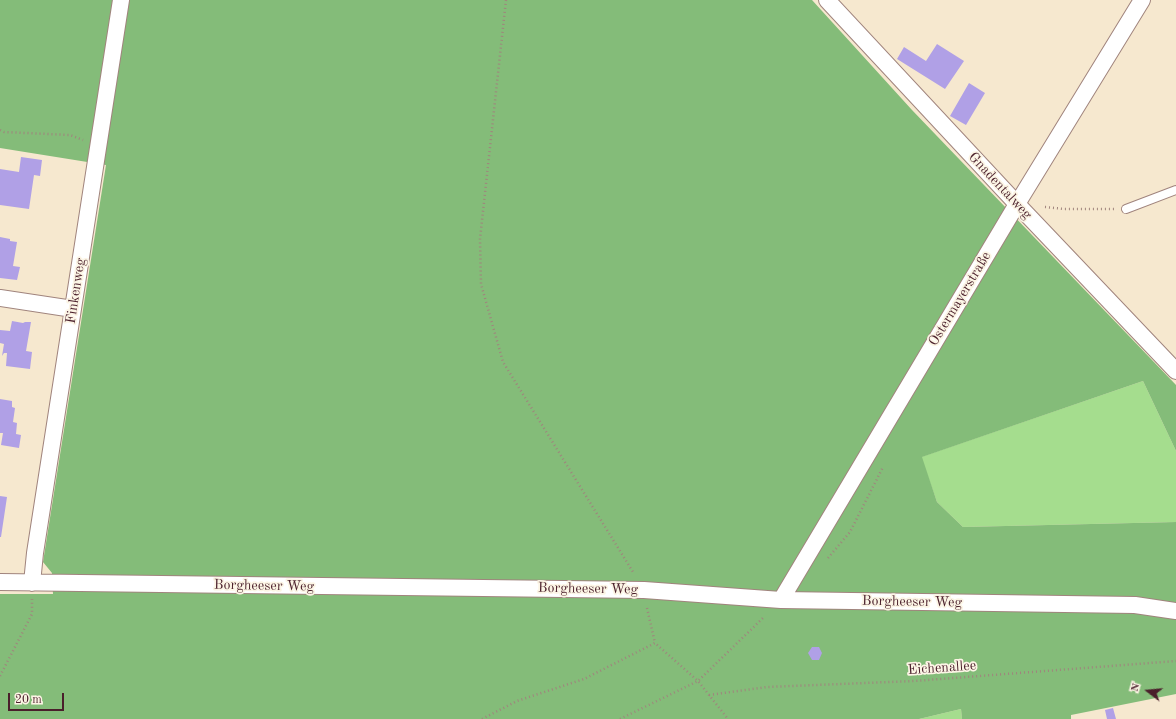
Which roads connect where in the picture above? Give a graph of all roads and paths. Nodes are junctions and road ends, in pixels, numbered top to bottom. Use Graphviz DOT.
graph roads {
  1 [pos="121,0"];
  2 [pos="506,0"];
  3 [pos="827,0"];
  4 [pos="1142,0"];
  5 [pos="0,130"];
  6 [pos="98,146"];
  7 [pos="1176,190"];
  8 [pos="1017,204"];
  9 [pos="1039,207"];
  10 [pos="1126,209"];
  11 [pos="0,298"];
  12 [pos="73,309"];
  13 [pos="1176,371"];
  14 [pos="0,582"];
  15 [pos="32,582"];
  16 [pos="644,590"];
  17 [pos="781,600"];
  18 [pos="1176,611"];
  19 [pos="655,644"];
  20 [pos="1176,661"];
  21 [pos="0,676"];
  22 [pos="698,681"];
  23 [pos="708,695"];
  24 [pos="482,719"];
  25 [pos="620,719"];
  26 [pos="728,719"];
  1 -- 6 [label="street, Finkenweg"];
  2 -- 16 [label="path"];
  3 -- 8 [label="street, Gnadentalweg"];
  4 -- 8 [label="street, Ostermayerstraße"];
  5 -- 6 [label="path"];
  6 -- 12 [label="street, Finkenweg"];
  7 -- 10 [label="lane"];
  8 -- 13 [label="street, Gnadentalweg"];
  8 -- 17 [label="street, Ostermayerstraße"];
  9 -- 10 [label="path"];
  11 -- 12 [label="street"];
  12 -- 15 [label="street, Finkenweg"];
  14 -- 15 [label="street, Borgheeser Weg"];
  15 -- 16 [label="street, Borgheeser Weg"];
  15 -- 21 [label="path"];
  16 -- 17 [label="street, Borgheeser Weg"];
  16 -- 19 [label="path"];
  17 -- 18 [label="street, Borgheeser Weg"];
  17 -- 22 [label="path"];
  19 -- 22 [label="path"];
  19 -- 24 [label="path"];
  20 -- 23 [label="path, Eichenallee"];
  22 -- 23 [label="path"];
  22 -- 25 [label="path"];
  23 -- 26 [label="path"];
}
